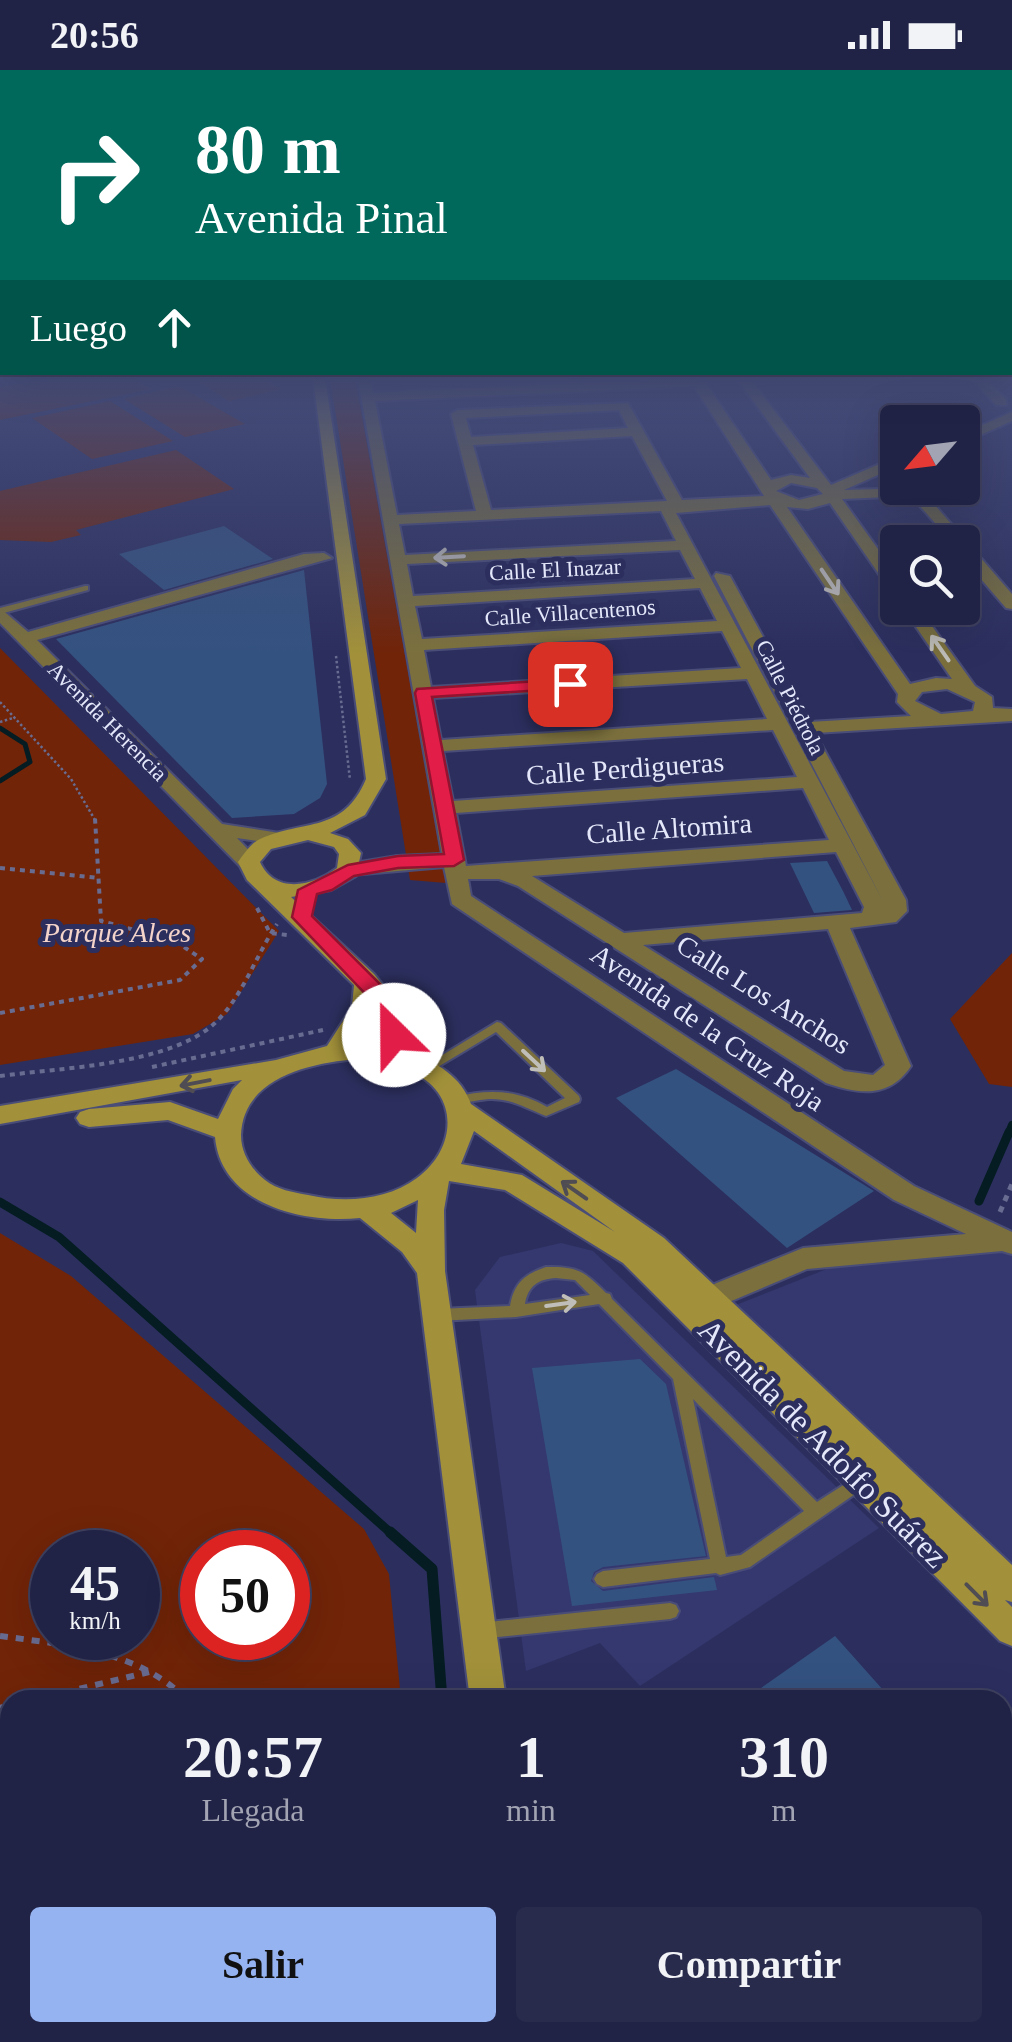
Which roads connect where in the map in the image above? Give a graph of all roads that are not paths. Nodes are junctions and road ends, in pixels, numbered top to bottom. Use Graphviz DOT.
graph roads {
  1 [pos="332,470"];
  2 [pos="381,470"];
  3 [pos="473,470"];
  4 [pos="660,470"];
  5 [pos="756,470"];
  6 [pos="813,470"];
  7 [pos="876,470"];
  8 [pos="880,478"];
  9 [pos="829,491"];
  10 [pos="870,493"];
  11 [pos="774,496"];
  12 [pos="679,504"];
  13 [pos="484,511"];
  14 [pos="390,518"];
  15 [pos="945,525"];
  16 [pos="686,544"];
  17 [pos="324,558"];
  18 [pos="398,560"];
  19 [pos="880,563"];
  20 [pos="980,566"];
  21 [pos="706,583"];
  22 [pos="86,588"];
  23 [pos="406,601"];
  24 [pos="1012,604"];
  25 [pos="0,612"];
  26 [pos="728,625"];
  27 [pos="923,625"];
  28 [pos="25,638"];
  29 [pos="414,645"];
  30 [pos="753,673"];
  31 [pos="968,689"];
  32 [pos="423,693"];
  33 [pos="907,694"];
  34 [pos="982,714"];
  35 [pos="1012,715"];
  36 [pos="927,717"];
  37 [pos="779,724"];
  38 [pos="804,728"];
  39 [pos="433,746"];
  40 [pos="809,782"];
  41 [pos="445,808"];
  42 [pos="350,820"];
  43 [pos="216,829"];
  44 [pos="308,834"];
  45 [pos="279,838"];
  46 [pos="842,845"];
  47 [pos="346,856"];
  48 [pos="249,862"];
  49 [pos="455,866"];
  50 [pos="501,872"];
  51 [pos="308,890"];
  52 [pos="260,893"];
  53 [pos="872,919"];
  54 [pos="296,920"];
  55 [pos="836,921"];
  56 [pos="622,940"];
  57 [pos="366,979"];
  58 [pos="334,1039"];
  59 [pos="398,1056"];
  60 [pos="290,1063"];
  61 [pos="427,1068"];
  62 [pos="461,1105"];
  63 [pos="0,1115"];
  64 [pos="0,1132"];
  65 [pos="228,1132"];
  66 [pos="441,1175"];
  67 [pos="368,1209"];
  68 [pos="1001,1239"];
  69 [pos="644,1251"];
  70 [pos="431,1271"];
  71 [pos="712,1296"];
  72 [pos="605,1298"];
  73 [pos="516,1310"];
  74 [pos="437,1315"];
  75 [pos="680,1374"];
  76 [pos="861,1480"];
  77 [pos="816,1512"];
  78 [pos="720,1567"];
  79 [pos="603,1579"];
  80 [pos="1012,1587"];
  81 [pos="670,1611"];
  82 [pos="1012,1630"];
  83 [pos="479,1631"];
  84 [pos="487,1690"];
  1 -- 42 [label="main road"];
  2 -- 14 [label="street"];
  3 -- 13 [label="street"];
  4 -- 12 [label="street"];
  5 -- 11 [label="street"];
  6 -- 9 [label="street"];
  7 -- 9 [label="street"];
  8 -- 10 [label="street"];
  9 -- 10 [label="street"];
  9 -- 11 [label="street"];
  9 -- 11 [label="street"];
  9 -- 19 [label="street"];
  10 -- 15 [label="street"];
  11 -- 12 [label="street"];
  11 -- 33 [label="street, one-way"];
  12 -- 13 [label="street"];
  12 -- 14 [label="street"];
  12 -- 16 [label="street, Calle Piédrola"];
  12 -- 38 [label="street"];
  13 -- 14 [label="street"];
  14 -- 18 [label="street"];
  16 -- 18 [label="street, one-way"];
  16 -- 21 [label="street, Calle Piédrola"];
  17 -- 28 [label="street"];
  18 -- 23 [label="street"];
  20 -- 24 [label="street"];
  21 -- 23 [label="street, Calle El Inazar"];
  21 -- 26 [label="street, Calle Piédrola"];
  22 -- 25 [label="lane"];
  23 -- 29 [label="street"];
  25 -- 28 [label="street, Avenida Herencia"];
  26 -- 29 [label="street, Calle Villacentenos"];
  26 -- 30 [label="street, Calle Piédrola"];
  31 -- 27 [label="street, one-way"];
  28 -- 43 [label="street, Avenida Herencia"];
  29 -- 32 [label="street"];
  30 -- 32 [label="street"];
  30 -- 37 [label="street, Calle Piédrola"];
  31 -- 33 [label="street"];
  31 -- 34 [label="street"];
  32 -- 39 [label="street"];
  33 -- 36 [label="street"];
  34 -- 35 [label="street"];
  34 -- 36 [label="street"];
  36 -- 38 [label="street"];
  37 -- 39 [label="street"];
  37 -- 40 [label="street, Calle Piédrola"];
  38 -- 53 [label="street"];
  39 -- 41 [label="street"];
  40 -- 41 [label="street, Calle Perdigueras"];
  40 -- 46 [label="street, Calle Piédrola"];
  41 -- 49 [label="street"];
  42 -- 44 [label="main road"];
  42 -- 47 [label="main road"];
  43 -- 45 [label="street"];
  43 -- 48 [label="street, Avenida Herencia"];
  44 -- 45 [label="main road"];
  44 -- 47 [label="main road"];
  45 -- 48 [label="main road"];
  46 -- 50 [label="street, Calle Altomira"];
  46 -- 53 [label="street, Calle Piédrola"];
  47 -- 49 [label="street"];
  47 -- 51 [label="main road"];
  48 -- 52 [label="main road"];
  49 -- 50 [label="street, Calle Los Anchos"];
  49 -- 68 [label="street, Avenida de la Cruz Roja"];
  50 -- 56 [label="street, Calle Los Anchos"];
  51 -- 52 [label="main road"];
  51 -- 54 [label="main road"];
  52 -- 54 [label="main road"];
  53 -- 55 [label="street"];
  54 -- 57 [label="main road"];
  55 -- 56 [label="street"];
  55 -- 56 [label="street, Calle Los Anchos"];
  57 -- 58 [label="main road"];
  57 -- 59 [label="main road"];
  58 -- 59 [label="main road"];
  58 -- 60 [label="main road"];
  59 -- 61 [label="main road"];
  60 -- 63 [label="main road, one-way"];
  60 -- 65 [label="main road"];
  61 -- 62 [label="main road"];
  61 -- 62 [label="lane, one-way"];
  62 -- 66 [label="main road"];
  69 -- 62 [label="main road, one-way"];
  64 -- 65 [label="main road"];
  65 -- 67 [label="main road"];
  66 -- 67 [label="main road"];
  66 -- 69 [label="main road"];
  66 -- 70 [label="main road"];
  67 -- 70 [label="main road"];
  68 -- 71 [label="street"];
  69 -- 71 [label="main road, Avenida de Adolfo Suárez"];
  69 -- 76 [label="main road, Avenida de Adolfo Suárez"];
  70 -- 74 [label="main road"];
  71 -- 80 [label="main road, Avenida de Adolfo Suárez"];
  73 -- 72 [label="lane, one-way"];
  72 -- 73 [label="lane"];
  72 -- 75 [label="lane"];
  73 -- 74 [label="lane"];
  74 -- 83 [label="main road"];
  75 -- 77 [label="lane"];
  75 -- 78 [label="lane"];
  76 -- 77 [label="lane"];
  76 -- 82 [label="main road, Avenida de Adolfo Suárez, one-way"];
  77 -- 78 [label="lane"];
  78 -- 79 [label="lane"];
  81 -- 83 [label="lane"];
  83 -- 84 [label="main road"];
}
